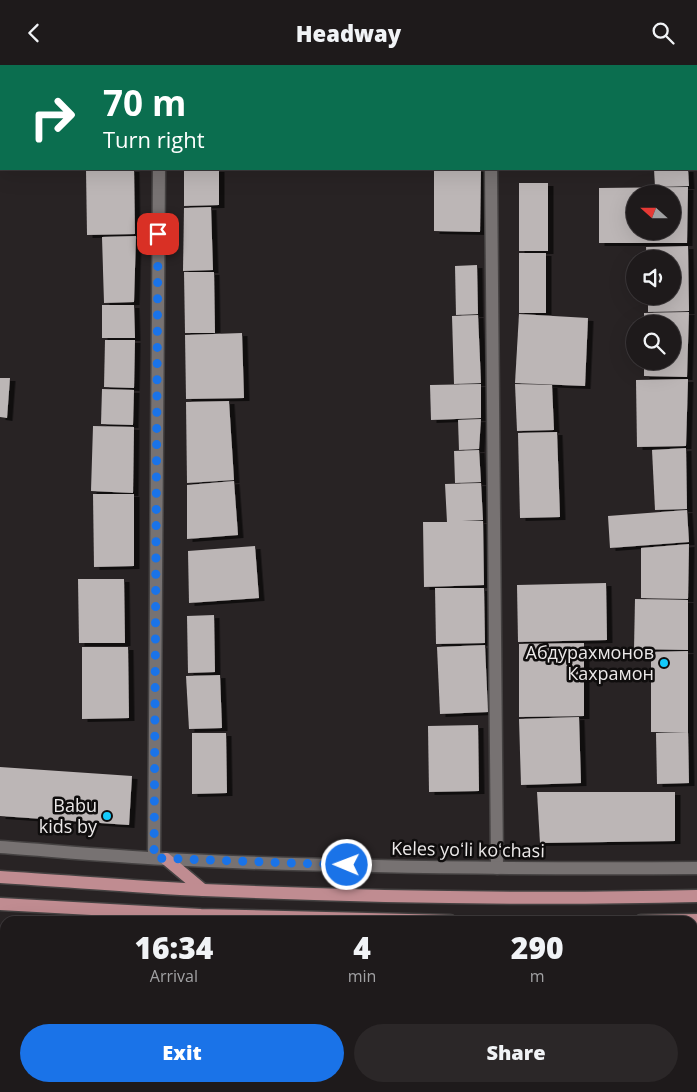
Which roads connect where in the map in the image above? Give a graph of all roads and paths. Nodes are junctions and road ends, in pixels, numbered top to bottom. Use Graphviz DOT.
graph roads {
  1 [pos="159,170"];
  2 [pos="491,170"];
  3 [pos="0,847"];
  4 [pos="160,859"];
  5 [pos="697,867"];
  6 [pos="497,868"];
  7 [pos="0,877"];
  8 [pos="202,890"];
  9 [pos="697,896"];
  10 [pos="0,904"];
  11 [pos="176,916"];
  1 -- 4 [label="street"];
  2 -- 6 [label="street"];
  3 -- 4 [label="street, Keles yoʻli koʻchasi"];
  4 -- 6 [label="street, Keles yoʻli koʻchasi"];
  4 -- 8 [label="main road"];
  5 -- 6 [label="street, Keles yoʻli koʻchasi"];
  7 -- 8 [label="main road"];
  8 -- 9 [label="main road"];
  10 -- 11 [label="main road"];
}
